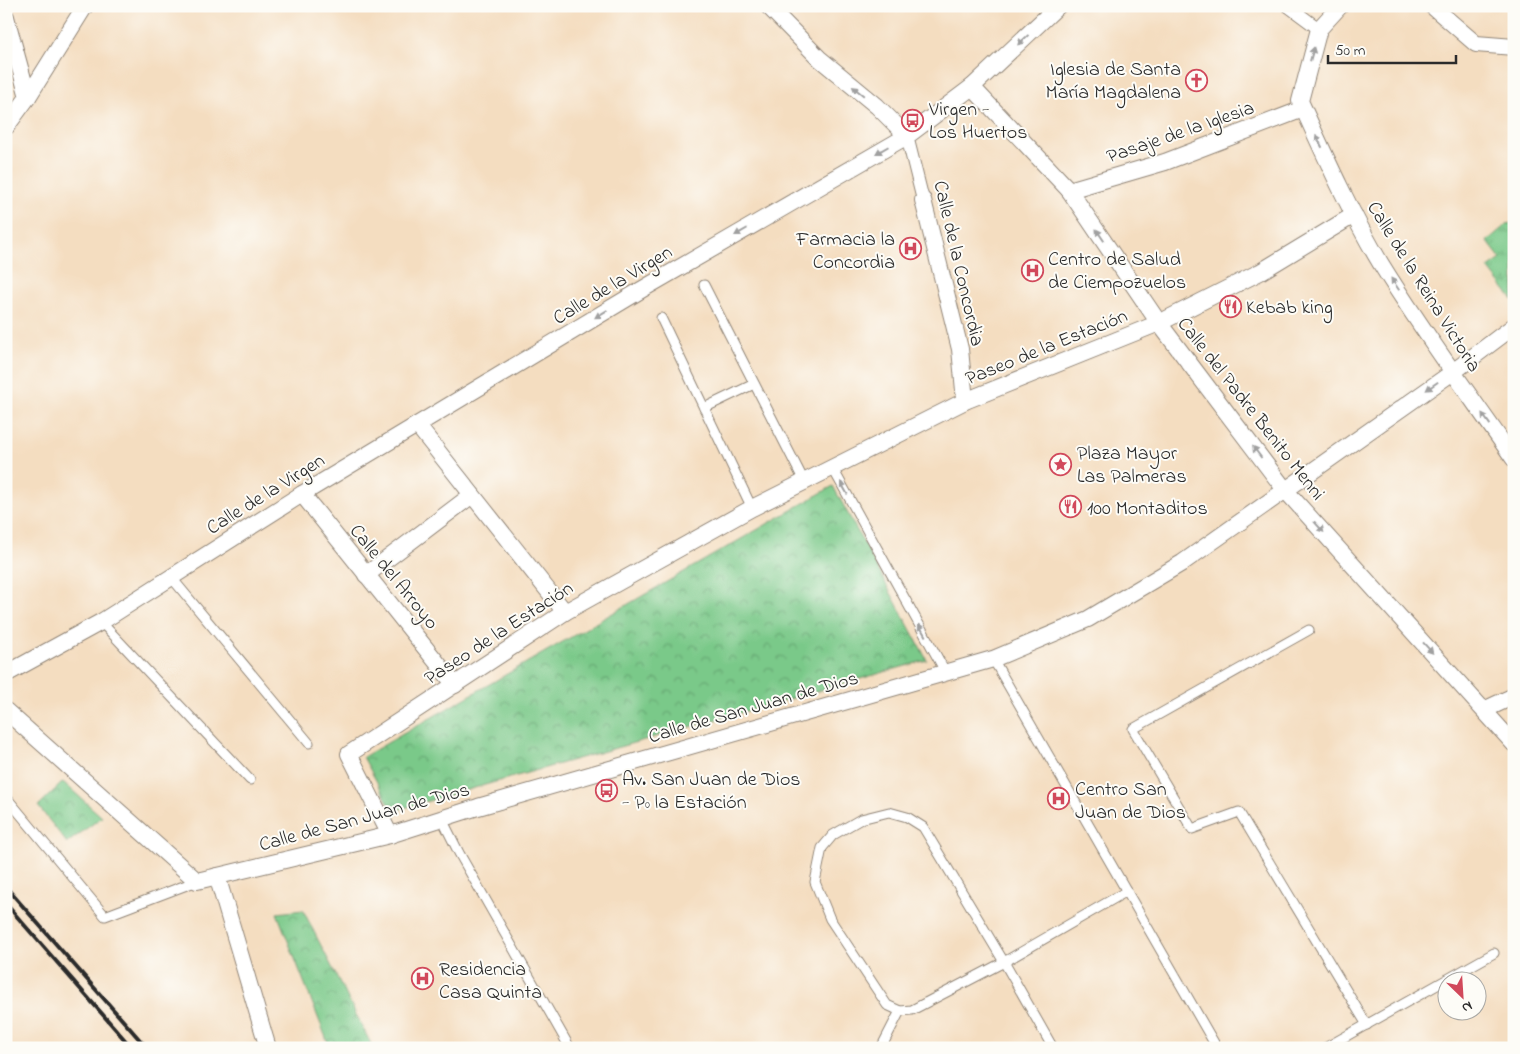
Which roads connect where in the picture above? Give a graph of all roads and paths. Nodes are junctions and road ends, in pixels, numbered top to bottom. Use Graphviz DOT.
graph roads {
  1 [pos="85,6"];
  2 [pos="768,6"];
  3 [pos="1058,6"];
  4 [pos="1288,6"];
  5 [pos="1340,6"];
  6 [pos="1432,6"];
  7 [pos="6,17"];
  8 [pos="1319,28"];
  9 [pos="1514,47"];
  10 [pos="972,87"];
  11 [pos="28,97"];
  12 [pos="1301,105"];
  13 [pos="6,127"];
  14 [pos="907,136"];
  15 [pos="1069,190"];
  16 [pos="923,200"];
  17 [pos="1354,215"];
  18 [pos="704,285"];
  19 [pos="660,318"];
  20 [pos="1159,323"];
  21 [pos="1514,326"];
  22 [pos="1453,372"];
  23 [pos="754,384"];
  24 [pos="966,401"];
  25 [pos="704,408"];
  26 [pos="416,425"];
  27 [pos="1514,459"];
  28 [pos="832,467"];
  29 [pos="804,481"];
  30 [pos="1286,491"];
  31 [pos="302,494"];
  32 [pos="472,495"];
  33 [pos="752,508"];
  34 [pos="366,575"];
  35 [pos="171,577"];
  36 [pos="565,612"];
  37 [pos="101,622"];
  38 [pos="1309,630"];
  39 [pos="993,660"];
  40 [pos="946,673"];
  41 [pos="6,674"];
  42 [pos="455,685"];
  43 [pos="1514,696"];
  44 [pos="1484,710"];
  45 [pos="6,711"];
  46 [pos="309,743"];
  47 [pos="1514,744"];
  48 [pos="250,780"];
  49 [pos="6,797"];
  50 [pos="442,819"];
  51 [pos="390,836"];
  52 [pos="217,876"];
  53 [pos="196,881"];
  54 [pos="1127,891"];
  55 [pos="1494,953"];
  56 [pos="1004,962"];
  57 [pos="900,1011"];
  58 [pos="1367,1025"];
  59 [pos="268,1048"];
  60 [pos="570,1048"];
  61 [pos="882,1048"];
  62 [pos="1053,1048"];
  63 [pos="1217,1048"];
  64 [pos="1326,1048"];
  1 -- 11 [label="street"];
  14 -- 2 [label="street, one-way"];
  3 -- 10 [label="street, Calle de la Virgen, one-way"];
  4 -- 8 [label="street"];
  5 -- 8 [label="street"];
  6 -- 9 [label="street"];
  7 -- 11 [label="street"];
  12 -- 8 [label="street, one-way"];
  10 -- 14 [label="street, Calle de la Virgen"];
  10 -- 15 [label="street, Calle del Padre Benito Menni"];
  11 -- 13 [label="street"];
  12 -- 15 [label="street, Pasaje de la Iglesia"];
  17 -- 12 [label="street, Calle de la Reina Victoria, one-way"];
  14 -- 16 [label="street, Calle de la Concordia"];
  14 -- 26 [label="street, Calle de la Virgen, one-way"];
  20 -- 15 [label="street, Calle del Padre Benito Menni, one-way"];
  16 -- 24 [label="street, Calle de la Concordia"];
  17 -- 20 [label="street, Paseo de la Estación"];
  22 -- 17 [label="street, Calle de la Reina Victoria, one-way"];
  18 -- 23 [label="lane"];
  19 -- 25 [label="lane"];
  20 -- 24 [label="street, Paseo de la Estación"];
  30 -- 20 [label="street, Calle del Padre Benito Menni, one-way"];
  21 -- 22 [label="street, Calle de San Juan de Dios"];
  27 -- 22 [label="street, Calle de la Reina Victoria, one-way"];
  22 -- 30 [label="street, Calle de San Juan de Dios, one-way"];
  23 -- 25 [label="lane"];
  23 -- 29 [label="lane"];
  24 -- 28 [label="street, Paseo de la Estación"];
  25 -- 33 [label="lane"];
  26 -- 31 [label="street, Calle de la Virgen"];
  26 -- 32 [label="street"];
  28 -- 29 [label="street, Paseo de la Estación"];
  40 -- 28 [label="lane, one-way"];
  29 -- 33 [label="street, Paseo de la Estación"];
  30 -- 39 [label="street, Calle de San Juan de Dios"];
  30 -- 44 [label="street, Calle del Padre Benito Menni, one-way"];
  31 -- 34 [label="street, Calle del Arroyo"];
  31 -- 35 [label="street, Calle de la Virgen"];
  32 -- 34 [label="street"];
  32 -- 36 [label="street"];
  33 -- 36 [label="street, Paseo de la Estación"];
  34 -- 42 [label="street, Calle del Arroyo"];
  35 -- 37 [label="street, Calle de la Virgen"];
  35 -- 46 [label="lane"];
  36 -- 42 [label="street, Paseo de la Estación"];
  37 -- 41 [label="street, Calle de la Virgen"];
  37 -- 48 [label="lane"];
  38 -- 58 [label="lane"];
  39 -- 40 [label="street, Calle de San Juan de Dios"];
  39 -- 54 [label="lane"];
  40 -- 50 [label="street, Calle de San Juan de Dios"];
  42 -- 51 [label="street, Paseo de la Estación"];
  43 -- 44 [label="street"];
  44 -- 47 [label="street, Calle del Padre Benito Menni"];
  45 -- 53 [label="street"];
  49 -- 53 [label="lane, Calle de San Juan de Dios"];
  50 -- 51 [label="street, Calle de San Juan de Dios"];
  50 -- 60 [label="lane"];
  51 -- 52 [label="street, Calle de San Juan de Dios"];
  52 -- 53 [label="street, Calle de San Juan de Dios"];
  52 -- 59 [label="street"];
  54 -- 56 [label="lane"];
  54 -- 63 [label="lane"];
  55 -- 58 [label="lane"];
  56 -- 57 [label="lane"];
  56 -- 57 [label="lane"];
  56 -- 62 [label="lane"];
  57 -- 61 [label="lane"];
  58 -- 64 [label="lane"];
}
